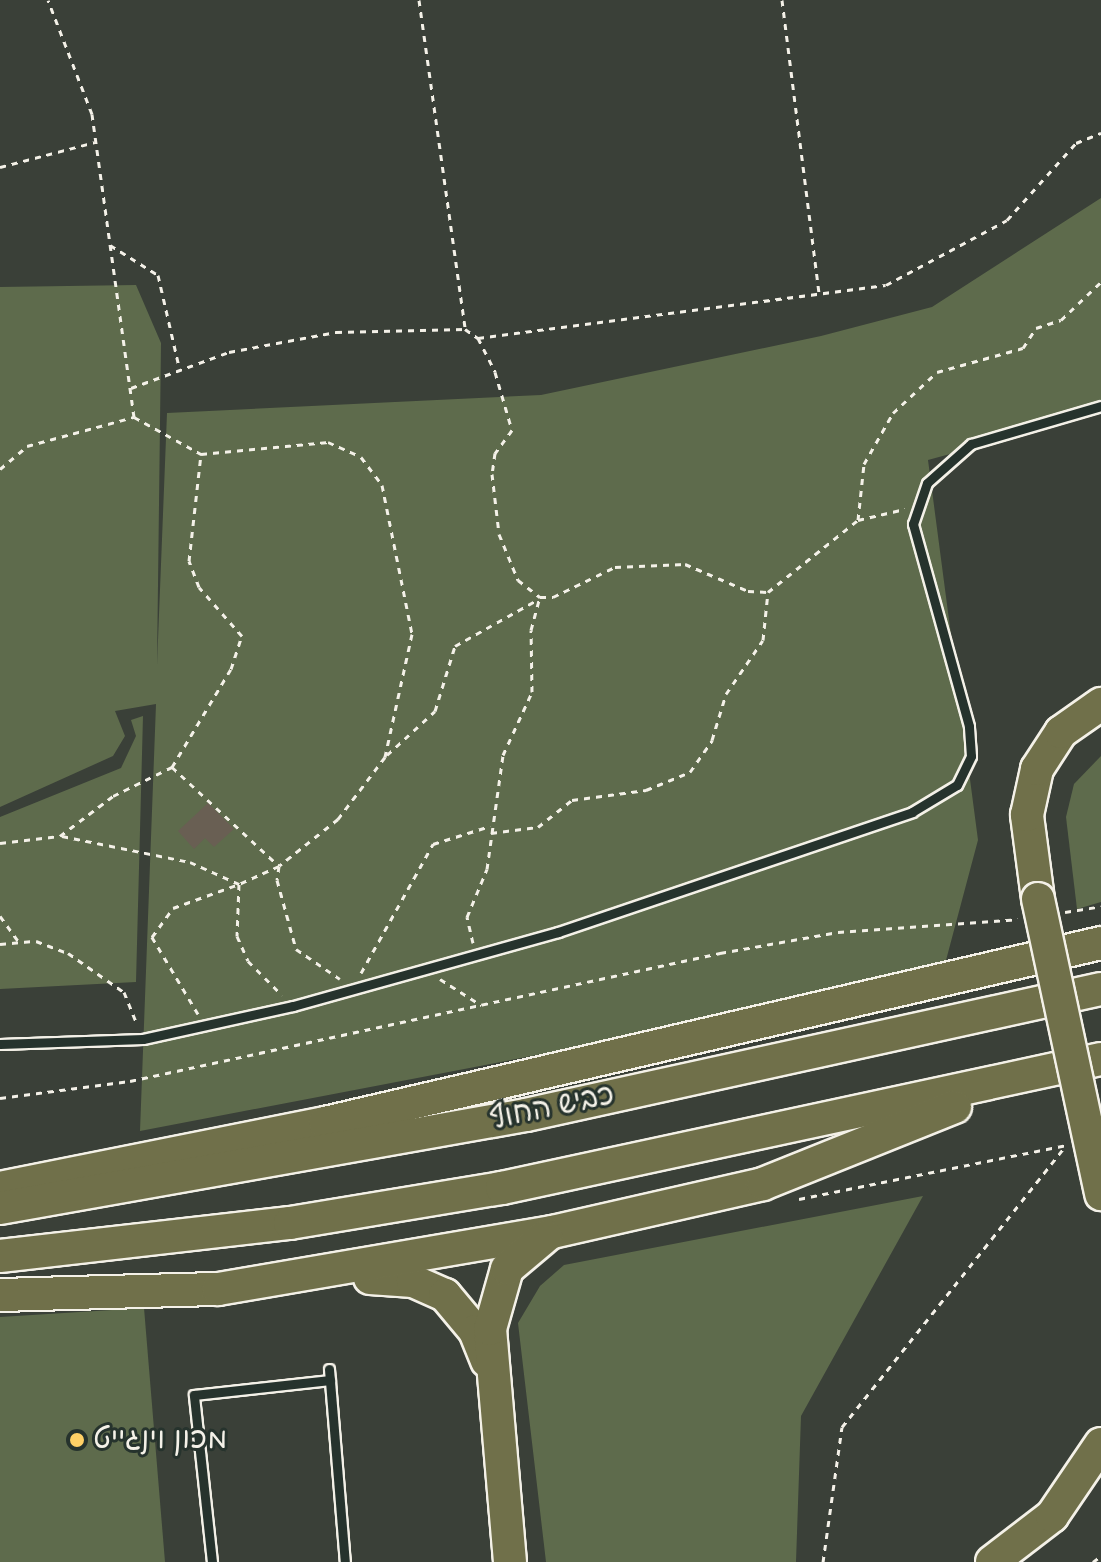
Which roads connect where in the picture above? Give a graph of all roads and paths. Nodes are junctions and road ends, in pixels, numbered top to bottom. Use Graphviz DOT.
graph roads {
  1 [pos="48,0"];
  2 [pos="419,0"];
  3 [pos="782,0"];
  4 [pos="1101,133"];
  5 [pos="95,142"];
  6 [pos="0,167"];
  7 [pos="108,245"];
  8 [pos="1100,284"];
  9 [pos="819,292"];
  10 [pos="465,329"];
  11 [pos="478,338"];
  12 [pos="179,367"];
  13 [pos="131,388"];
  14 [pos="1101,406"];
  15 [pos="134,417"];
  16 [pos="201,454"];
  17 [pos="0,469"];
  18 [pos="919,503"];
  19 [pos="858,520"];
  20 [pos="768,592"];
  21 [pos="540,597"];
  22 [pos="1101,704"];
  23 [pos="385,757"];
  24 [pos="172,767"];
  25 [pos="490,826"];
  26 [pos="491,833"];
  27 [pos="60,836"];
  28 [pos="0,843"];
  29 [pos="279,866"];
  30 [pos="239,884"];
  31 [pos="1101,906"];
  32 [pos="1039,911"];
  33 [pos="0,916"];
  34 [pos="18,943"];
  35 [pos="1101,943"];
  36 [pos="0,944"];
  37 [pos="475,954"];
  38 [pos="423,968"];
  39 [pos="352,988"];
  40 [pos="1101,989"];
  41 [pos="481,1005"];
  42 [pos="293,1006"];
  43 [pos="205,1026"];
  44 [pos="143,1039"];
  45 [pos="0,1044"];
  46 [pos="1101,1059"];
  47 [pos="1028,1076"];
  48 [pos="0,1098"];
  49 [pos="1078,1142"];
  50 [pos="1066,1145"];
  51 [pos="0,1188"];
  52 [pos="1101,1194"];
  53 [pos="797,1199"];
  54 [pos="0,1208"];
  55 [pos="552,1232"];
  56 [pos="0,1256"];
  57 [pos="315,1277"];
  58 [pos="0,1295"];
  59 [pos="491,1373"];
  60 [pos="1101,1444"];
  61 [pos="506,1553"];
  62 [pos="1101,1556"];
  63 [pos="212,1562"];
  64 [pos="345,1562"];
  65 [pos="823,1562"];
  66 [pos="992,1562"];
  67 [pos="1093,1562"];
  1 -- 5 [label="path"];
  2 -- 10 [label="path"];
  3 -- 9 [label="path"];
  4 -- 9 [label="path"];
  5 -- 6 [label="path"];
  5 -- 7 [label="path"];
  7 -- 12 [label="path"];
  7 -- 13 [label="path"];
  8 -- 19 [label="path"];
  9 -- 11 [label="path"];
  10 -- 11 [label="path"];
  10 -- 12 [label="path"];
  11 -- 21 [label="path"];
  12 -- 13 [label="path"];
  13 -- 15 [label="path"];
  14 -- 18 [label="lane"];
  15 -- 16 [label="path"];
  15 -- 17 [label="path"];
  16 -- 23 [label="path"];
  16 -- 24 [label="path"];
  18 -- 19 [label="path"];
  18 -- 37 [label="lane"];
  19 -- 20 [label="path"];
  20 -- 21 [label="path"];
  20 -- 26 [label="path"];
  21 -- 23 [label="path"];
  21 -- 25 [label="path"];
  22 -- 32 [label="highway"];
  23 -- 29 [label="path"];
  24 -- 27 [label="path"];
  24 -- 29 [label="path"];
  25 -- 26 [label="path"];
  25 -- 39 [label="path"];
  26 -- 37 [label="path"];
  27 -- 28 [label="path"];
  27 -- 30 [label="path"];
  29 -- 30 [label="path"];
  29 -- 39 [label="path"];
  30 -- 42 [label="path"];
  30 -- 43 [label="path"];
  31 -- 32 [label="path"];
  32 -- 41 [label="path"];
  32 -- 52 [label="highway, bridge"];
  33 -- 34 [label="path"];
  34 -- 36 [label="path"];
  34 -- 44 [label="path"];
  35 -- 51 [label="highway"];
  37 -- 38 [label="lane"];
  38 -- 39 [label="lane"];
  38 -- 41 [label="path"];
  39 -- 42 [label="lane"];
  40 -- 54 [label="highway, כביש החוף"];
  41 -- 48 [label="path"];
  42 -- 43 [label="lane"];
  43 -- 44 [label="lane"];
  44 -- 45 [label="lane"];
  46 -- 47 [label="highway"];
  47 -- 55 [label="highway"];
  47 -- 56 [label="highway"];
  49 -- 50 [label="path"];
  50 -- 53 [label="path"];
  50 -- 65 [label="path"];
  55 -- 57 [label="highway"];
  55 -- 59 [label="highway"];
  57 -- 58 [label="highway"];
  57 -- 59 [label="highway"];
  59 -- 61 [label="highway"];
  60 -- 66 [label="highway"];
  62 -- 67 [label="path"];
  63 -- 64 [label="lane"];
}
